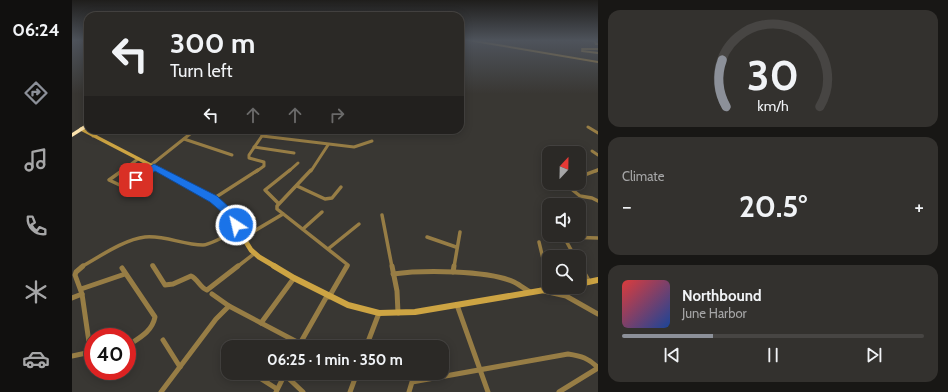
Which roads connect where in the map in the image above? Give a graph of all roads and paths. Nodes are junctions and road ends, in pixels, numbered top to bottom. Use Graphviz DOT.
graph roads {
  1 [pos="576,58"];
  2 [pos="598,62"];
  3 [pos="84,124"];
  4 [pos="84,128"];
  5 [pos="588,128"];
  6 [pos="81,130"];
  7 [pos="72,131"];
  8 [pos="84,132"];
  9 [pos="598,133"];
  10 [pos="89,134"];
  11 [pos="97,134"];
  12 [pos="190,134"];
  13 [pos="72,135"];
  14 [pos="93,136"];
  15 [pos="262,136"];
  16 [pos="184,139"];
  17 [pos="372,141"];
  18 [pos="328,145"];
  19 [pos="254,147"];
  20 [pos="592,151"];
  21 [pos="294,153"];
  22 [pos="232,155"];
  23 [pos="598,155"];
  24 [pos="138,159"];
  25 [pos="298,163"];
  26 [pos="150,165"];
  27 [pos="598,170"];
  28 [pos="586,174"];
  29 [pos="128,175"];
  30 [pos="297,186"];
  31 [pos="341,187"];
  32 [pos="573,190"];
  33 [pos="213,199"];
  34 [pos="598,201"];
  35 [pos="278,203"];
  36 [pos="322,212"];
  37 [pos="283,214"];
  38 [pos="382,215"];
  39 [pos="359,224"];
  40 [pos="237,227"];
  41 [pos="302,229"];
  42 [pos="460,232"];
  43 [pos="244,238"];
  44 [pos="427,238"];
  45 [pos="598,238"];
  46 [pos="539,242"];
  47 [pos="456,247"];
  48 [pos="328,249"];
  49 [pos="571,250"];
  50 [pos="255,253"];
  51 [pos="542,254"];
  52 [pos="152,265"];
  53 [pos="122,268"];
  54 [pos="453,272"];
  55 [pos="125,274"];
  56 [pos="393,274"];
  57 [pos="586,277"];
  58 [pos="294,278"];
  59 [pos="598,280"];
  60 [pos="589,282"];
  61 [pos="586,283"];
  62 [pos="81,291"];
  63 [pos="542,291"];
  64 [pos="531,293"];
  65 [pos="212,294"];
  66 [pos="556,294"];
  67 [pos="566,296"];
  68 [pos="328,297"];
  69 [pos="72,298"];
  70 [pos="457,305"];
  71 [pos="229,306"];
  72 [pos="379,313"];
  73 [pos="398,313"];
  74 [pos="598,314"];
  75 [pos="261,323"];
  76 [pos="136,340"];
  77 [pos="163,340"];
  78 [pos="290,340"];
  79 [pos="301,340"];
  80 [pos="369,340"];
  81 [pos="72,356"];
  82 [pos="180,367"];
  83 [pos="598,368"];
  84 [pos="480,371"];
  85 [pos="262,380"];
  86 [pos="282,380"];
  87 [pos="291,380"];
  88 [pos="354,380"];
  89 [pos="277,390"];
  90 [pos="562,391"];
  91 [pos="161,392"];
  92 [pos="303,392"];
  93 [pos="350,392"];
  94 [pos="409,392"];
  95 [pos="488,392"];
  1 -- 2 [label="street"];
  3 -- 7 [label="highway"];
  4 -- 6 [label="highway"];
  5 -- 9 [label="street"];
  6 -- 8 [label="street"];
  6 -- 13 [label="highway"];
  10 -- 14 [label="street"];
  11 -- 14 [label="street"];
  12 -- 16 [label="street"];
  14 -- 24 [label="street"];
  15 -- 18 [label="street"];
  15 -- 19 [label="street"];
  16 -- 22 [label="street"];
  16 -- 26 [label="street"];
  17 -- 18 [label="street"];
  18 -- 30 [label="street"];
  19 -- 21 [label="street"];
  19 -- 33 [label="street"];
  20 -- 23 [label="street"];
  24 -- 26 [label="street"];
  24 -- 26 [label="street"];
  25 -- 35 [label="street"];
  26 -- 29 [label="street"];
  26 -- 33 [label="street"];
  27 -- 28 [label="street"];
  30 -- 31 [label="street"];
  30 -- 35 [label="street"];
  32 -- 34 [label="street"];
  33 -- 40 [label="street"];
  35 -- 37 [label="street"];
  36 -- 41 [label="street"];
  37 -- 41 [label="street"];
  37 -- 43 [label="street"];
  38 -- 56 [label="street"];
  39 -- 48 [label="street"];
  40 -- 43 [label="street"];
  40 -- 62 [label="street"];
  41 -- 48 [label="street"];
  42 -- 47 [label="street"];
  43 -- 50 [label="street"];
  44 -- 47 [label="street"];
  45 -- 49 [label="street"];
  46 -- 51 [label="street"];
  47 -- 54 [label="street"];
  48 -- 68 [label="street"];
  50 -- 52 [label="street"];
  50 -- 58 [label="street"];
  53 -- 55 [label="street"];
  54 -- 56 [label="street"];
  54 -- 64 [label="street"];
  55 -- 62 [label="street"];
  55 -- 76 [label="street"];
  56 -- 73 [label="street"];
  57 -- 60 [label="street"];
  58 -- 68 [label="street"];
  58 -- 75 [label="street"];
  59 -- 60 [label="street"];
  60 -- 61 [label="street"];
  62 -- 69 [label="street"];
  62 -- 81 [label="street"];
  63 -- 64 [label="street"];
  64 -- 70 [label="street"];
  65 -- 71 [label="street"];
  66 -- 67 [label="street"];
  67 -- 74 [label="street"];
  68 -- 72 [label="street"];
  68 -- 79 [label="street"];
  70 -- 73 [label="street"];
  70 -- 84 [label="street"];
  71 -- 75 [label="street"];
  71 -- 82 [label="street"];
  72 -- 73 [label="street"];
  72 -- 80 [label="street"];
  75 -- 78 [label="street"];
  77 -- 82 [label="street"];
  82 -- 91 [label="street"];
  83 -- 84 [label="street"];
  83 -- 90 [label="street"];
  84 -- 94 [label="street"];
  84 -- 95 [label="street"];
  85 -- 89 [label="street"];
  86 -- 89 [label="street"];
  87 -- 92 [label="street"];
  88 -- 93 [label="street"];
}
